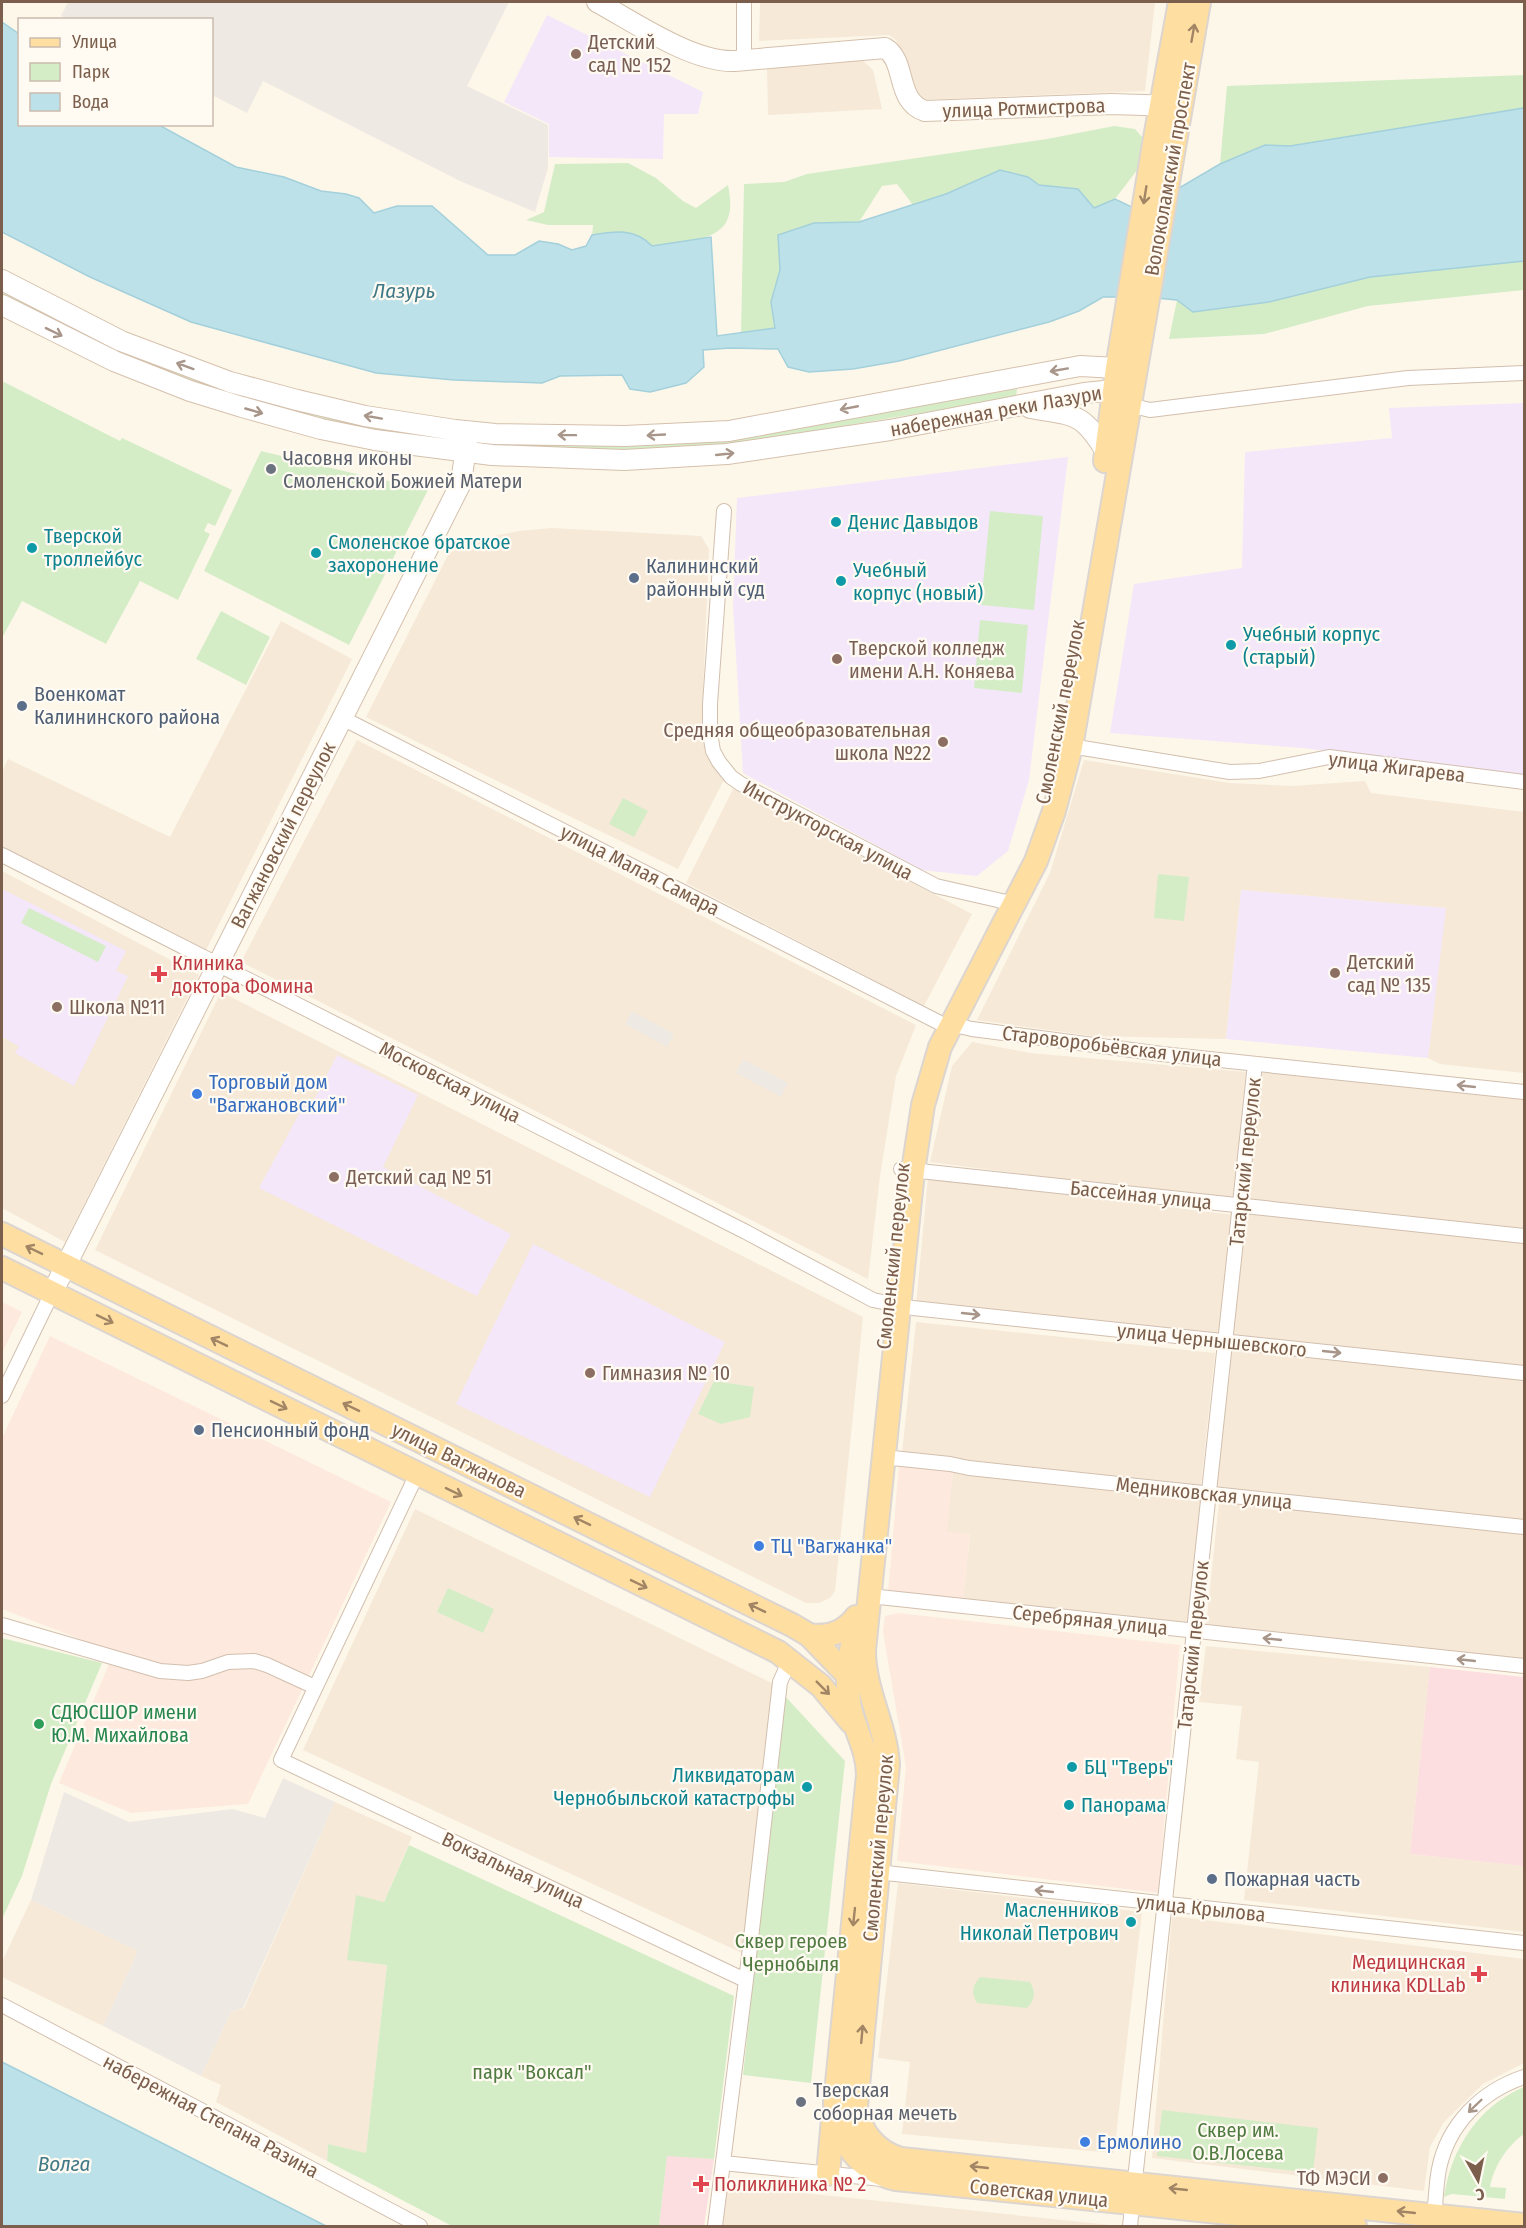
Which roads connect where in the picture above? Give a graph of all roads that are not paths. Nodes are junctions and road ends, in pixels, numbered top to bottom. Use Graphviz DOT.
graph roads {
  1 [pos="597,2"];
  2 [pos="744,2"];
  3 [pos="1180,2"];
  4 [pos="1199,2"];
  5 [pos="744,60"];
  6 [pos="1171,106"];
  7 [pos="2,280"];
  8 [pos="2,305"];
  9 [pos="1132,335"];
  10 [pos="1524,372"];
  11 [pos="1017,378"];
  12 [pos="1124,384"];
  13 [pos="1020,405"];
  14 [pos="468,431"];
  15 [pos="466,453"];
  16 [pos="1107,453"];
  17 [pos="724,511"];
  18 [pos="342,718"];
  19 [pos="1064,745"];
  20 [pos="1524,782"];
  21 [pos="2,855"];
  22 [pos="1008,903"];
  23 [pos="218,965"];
  24 [pos="944,1023"];
  25 [pos="1255,1064"];
  26 [pos="1524,1092"];
  27 [pos="907,1170"];
  28 [pos="1240,1205"];
  29 [pos="2,1234"];
  30 [pos="1524,1236"];
  31 [pos="66,1266"];
  32 [pos="2,1268"];
  33 [pos="52,1293"];
  34 [pos="893,1305"];
  35 [pos="1225,1341"];
  36 [pos="1524,1373"];
  37 [pos="2,1396"];
  38 [pos="883,1456"];
  39 [pos="417,1474"];
  40 [pos="1209,1493"];
  41 [pos="1524,1527"];
  42 [pos="864,1610"];
  43 [pos="2,1625"];
  44 [pos="1194,1631"];
  45 [pos="809,1635"];
  46 [pos="841,1652"];
  47 [pos="784,1656"];
  48 [pos="1524,1666"];
  49 [pos="848,1676"];
  50 [pos="315,1687"];
  51 [pos="882,1728"];
  52 [pos="859,1733"];
  53 [pos="881,1873"];
  54 [pos="1165,1904"];
  55 [pos="1524,1943"];
  56 [pos="745,1980"];
  57 [pos="2,2005"];
  58 [pos="1524,2077"];
  59 [pos="835,2103"];
  60 [pos="723,2163"];
  61 [pos="899,2169"];
  62 [pos="828,2174"];
  63 [pos="1134,2194"];
  64 [pos="1438,2221"];
  65 [pos="1524,2225"];
  66 [pos="420,2226"];
  67 [pos="715,2226"];
  68 [pos="1130,2226"];
  69 [pos="1355,2226"];
  1 -- 5 [label="main road, улица Ротмистрова"];
  2 -- 5 [label="street"];
  3 -- 6 [label="main road, Волоколамский проспект"];
  6 -- 4 [label="main road, Волоколамский проспект, one-way"];
  5 -- 6 [label="main road, улица Ротмистрова"];
  6 -- 9 [label="main road, Волоколамский проспект"];
  14 -- 7 [label="main road, набережная реки Лазури, one-way"];
  8 -- 15 [label="main road, набережная реки Лазури, one-way"];
  9 -- 12 [label="main road, Смоленский переулок"];
  10 -- 12 [label="street"];
  12 -- 11 [label="main road, набережная реки Лазури, one-way"];
  11 -- 13 [label="main road"];
  11 -- 14 [label="main road, набережная реки Лазури, one-way"];
  12 -- 13 [label="main road, набережная реки Лазури"];
  12 -- 16 [label="main road, Смоленский переулок"];
  12 -- 19 [label="main road, Смоленский переулок"];
  15 -- 13 [label="main road, набережная реки Лазури, one-way"];
  13 -- 16 [label="main road"];
  14 -- 15 [label="main road, Вагжановский переулок"];
  15 -- 18 [label="main road, Вагжановский переулок"];
  16 -- 19 [label="main road, Смоленский переулок"];
  17 -- 22 [label="street, Инструкторская улица"];
  18 -- 23 [label="main road, Вагжановский переулок"];
  18 -- 24 [label="street, улица Малая Самара"];
  19 -- 20 [label="street, улица Жигарева"];
  19 -- 22 [label="main road, Смоленский переулок"];
  21 -- 23 [label="street, Московская улица"];
  22 -- 24 [label="main road, Смоленский переулок"];
  23 -- 31 [label="main road, Вагжановский переулок"];
  23 -- 34 [label="street, Московская улица"];
  24 -- 25 [label="street, Староворобьёвская улица"];
  24 -- 27 [label="main road, Смоленский переулок"];
  26 -- 25 [label="street, Староворобьёвская улица, one-way"];
  25 -- 28 [label="street, Татарский переулок"];
  27 -- 28 [label="street, Бассейная улица"];
  27 -- 34 [label="main road, Смоленский переулок"];
  28 -- 30 [label="street, Бассейная улица"];
  28 -- 35 [label="street, Татарский переулок"];
  31 -- 29 [label="main road, улица Вагжанова, one-way"];
  31 -- 33 [label="main road, Вагжановский переулок"];
  45 -- 31 [label="main road, улица Вагжанова, one-way"];
  32 -- 33 [label="main road, улица Вагжанова"];
  33 -- 37 [label="street, Вагжановский переулок"];
  33 -- 39 [label="main road, улица Вагжанова, one-way"];
  34 -- 35 [label="street, улица Чернышевского, one-way"];
  34 -- 38 [label="main road, Смоленский переулок"];
  34 -- 42 [label="main road, Смоленский переулок"];
  35 -- 36 [label="street, улица Чернышевского, one-way"];
  35 -- 40 [label="street, Татарский переулок"];
  38 -- 40 [label="street, Медниковская улица"];
  38 -- 42 [label="main road, Смоленский переулок"];
  39 -- 47 [label="main road, улица Вагжанова, one-way"];
  39 -- 50 [label="street"];
  40 -- 41 [label="street, Медниковская улица"];
  40 -- 44 [label="street, Татарский переулок"];
  42 -- 44 [label="street, Серебряная улица"];
  42 -- 45 [label="main road"];
  42 -- 46 [label="main road, Смоленский переулок"];
  42 -- 51 [label="main road, Смоленский переулок"];
  43 -- 50 [label="street"];
  48 -- 44 [label="street, Серебряная улица, one-way"];
  44 -- 54 [label="street, Татарский переулок"];
  45 -- 46 [label="main road, улица Вагжанова"];
  46 -- 47 [label="main road"];
  46 -- 49 [label="main road, улица Вагжанова"];
  47 -- 52 [label="main road, улица Вагжанова, one-way"];
  47 -- 56 [label="street"];
  49 -- 51 [label="main road, улица Вагжанова"];
  49 -- 52 [label="main road, Смоленский переулок"];
  50 -- 56 [label="street, Вокзальная улица"];
  51 -- 53 [label="main road, Смоленский переулок"];
  52 -- 59 [label="main road, Смоленский переулок, one-way"];
  54 -- 53 [label="street, улица Крылова, one-way"];
  61 -- 53 [label="main road, Смоленский переулок, one-way"];
  54 -- 55 [label="street, улица Крылова"];
  54 -- 63 [label="street, Татарский переулок"];
  56 -- 60 [label="street"];
  57 -- 66 [label="street, набережная Степана Разина"];
  58 -- 64 [label="street, one-way"];
  59 -- 61 [label="main road, Смоленский переулок"];
  59 -- 62 [label="main road"];
  60 -- 62 [label="street, Советская улица"];
  60 -- 67 [label="street"];
  61 -- 62 [label="street, Советская улица"];
  61 -- 63 [label="main road, Советская улица"];
  64 -- 63 [label="main road, Советская улица, one-way"];
  63 -- 68 [label="street, Татарский переулок"];
  63 -- 69 [label="main road, Советская улица"];
  64 -- 65 [label="main road"];
}
